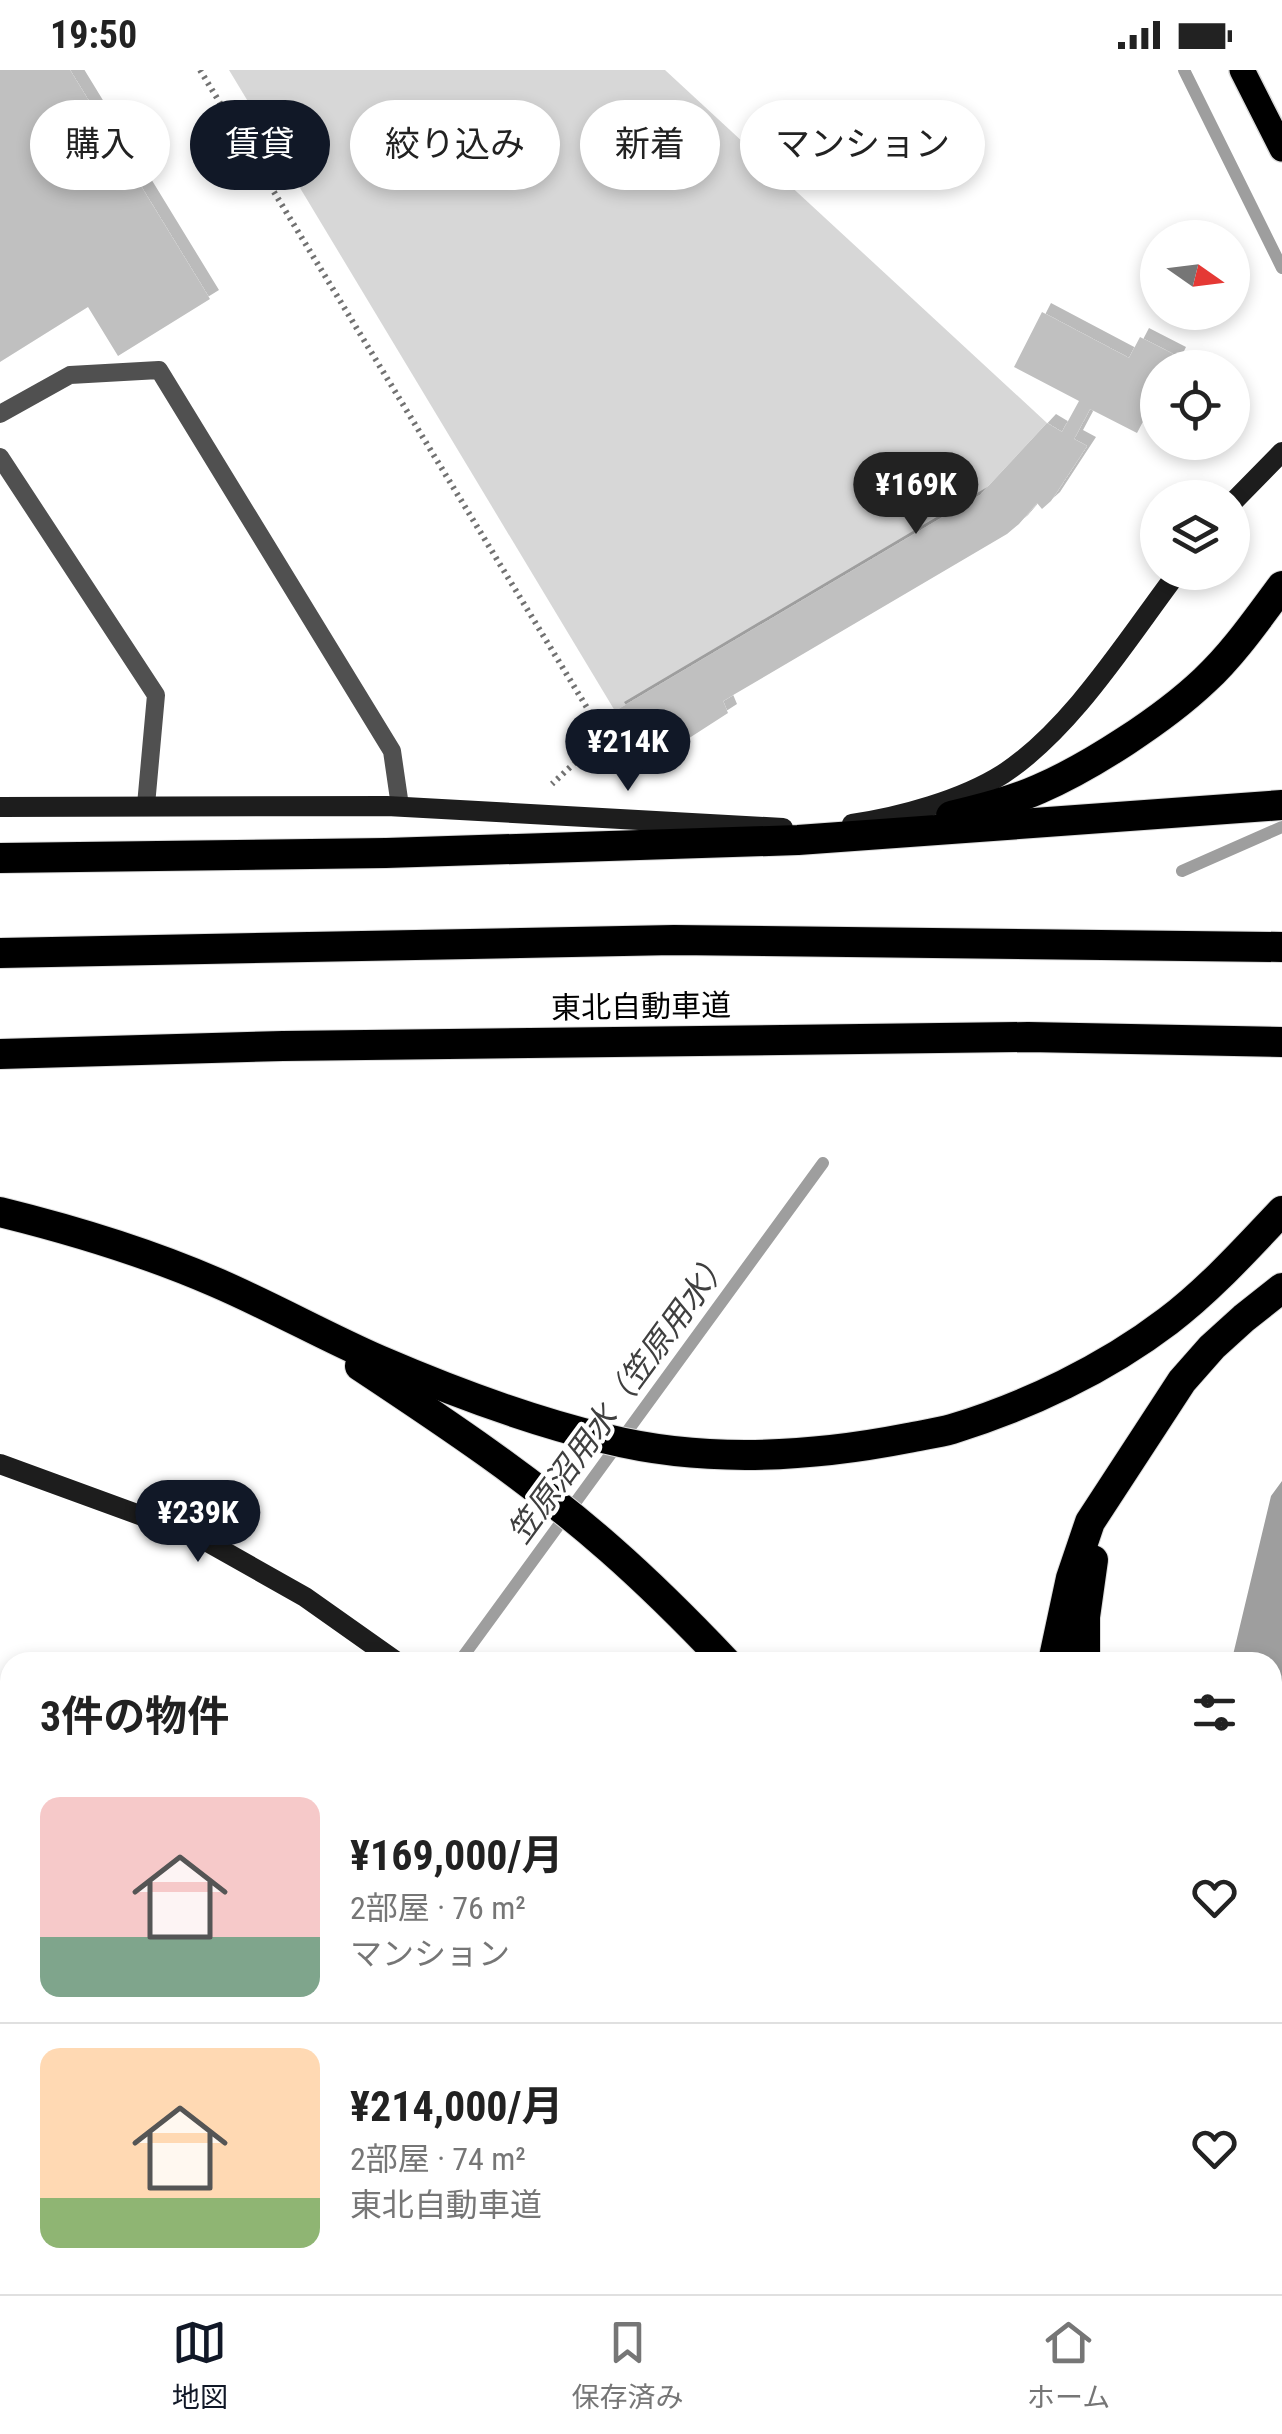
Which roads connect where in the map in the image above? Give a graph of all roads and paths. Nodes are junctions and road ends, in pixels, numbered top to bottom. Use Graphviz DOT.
graph roads {
  1 [pos="200,70"];
  2 [pos="1242,70"];
  3 [pos="1282,149"];
  4 [pos="0,414"];
  5 [pos="1282,452"];
  6 [pos="0,457"];
  7 [pos="1250,485"];
  8 [pos="1282,586"];
  9 [pos="1164,590"];
  10 [pos="146,805"];
  11 [pos="1282,805"];
  12 [pos="400,806"];
  13 [pos="0,807"];
  14 [pos="523,814"];
  15 [pos="870,834"];
  16 [pos="0,858"];
  17 [pos="1282,947"];
  18 [pos="0,953"];
  19 [pos="1282,1042"];
  20 [pos="0,1054"];
  21 [pos="1282,1211"];
  22 [pos="0,1212"];
  23 [pos="1282,1288"];
  24 [pos="283,1314"];
  25 [pos="0,1464"];
  26 [pos="1117,1481"];
  27 [pos="383,1652"];
  28 [pos="716,1652"];
  29 [pos="1055,1652"];
  30 [pos="1085,1652"];
  1 -- 14 [label="path"];
  2 -- 3 [label="main road"];
  4 -- 12 [label="lane"];
  5 -- 7 [label="street"];
  6 -- 10 [label="lane"];
  8 -- 15 [label="highway"];
  9 -- 14 [label="street"];
  10 -- 12 [label="street"];
  10 -- 13 [label="street"];
  11 -- 15 [label="highway"];
  12 -- 14 [label="street"];
  15 -- 16 [label="highway"];
  17 -- 18 [label="highway"];
  19 -- 20 [label="highway, 東北自動車道"];
  21 -- 24 [label="highway"];
  22 -- 24 [label="highway"];
  23 -- 26 [label="highway"];
  24 -- 28 [label="highway"];
  25 -- 27 [label="street"];
  26 -- 29 [label="highway"];
  26 -- 30 [label="highway"];
}
